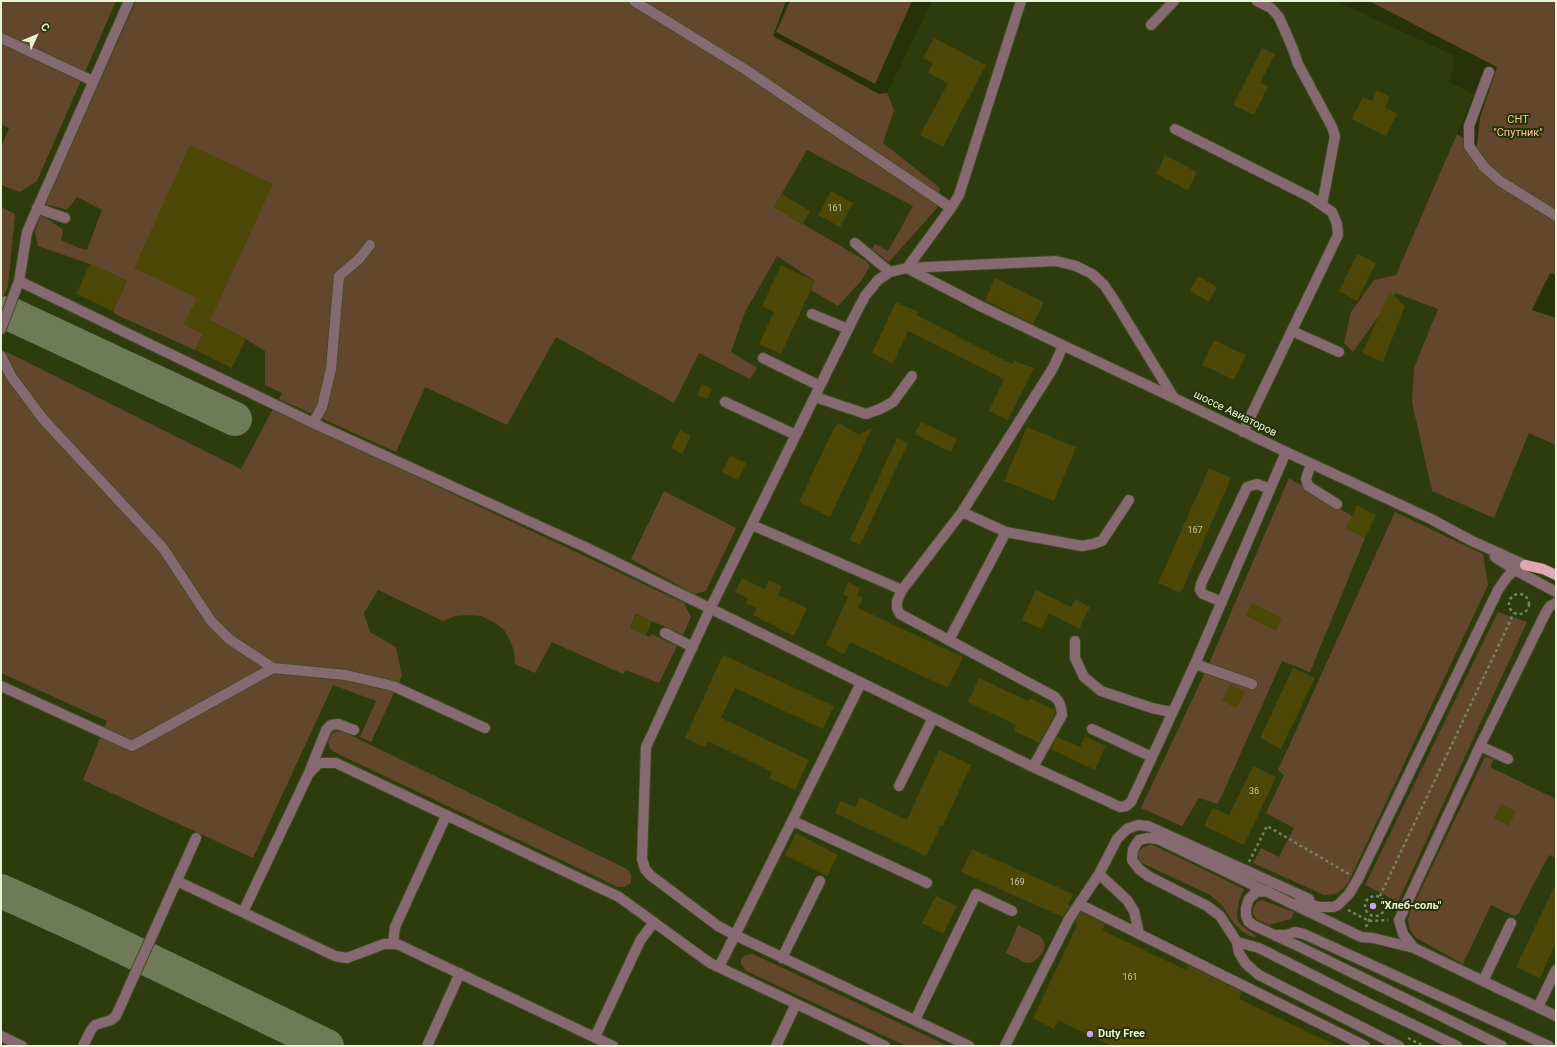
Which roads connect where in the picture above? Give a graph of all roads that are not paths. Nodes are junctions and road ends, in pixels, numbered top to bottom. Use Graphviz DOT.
graph roads {
  1 [pos="129,1"];
  2 [pos="634,1"];
  3 [pos="1021,1"];
  4 [pos="1174,1"];
  5 [pos="1257,1"];
  6 [pos="1151,25"];
  7 [pos="1,38"];
  8 [pos="1489,72"];
  9 [pos="93,81"];
  10 [pos="1175,128"];
  11 [pos="1322,205"];
  12 [pos="37,208"];
  13 [pos="952,208"];
  14 [pos="1556,216"];
  15 [pos="65,218"];
  16 [pos="855,243"];
  17 [pos="370,245"];
  18 [pos="907,268"];
  19 [pos="890,272"];
  20 [pos="19,281"];
  21 [pos="812,314"];
  22 [pos="1,329"];
  23 [pos="848,329"];
  24 [pos="1292,331"];
  25 [pos="1063,346"];
  26 [pos="1339,352"];
  27 [pos="1,356"];
  28 [pos="763,358"];
  29 [pos="912,376"];
  30 [pos="820,386"];
  31 [pos="815,397"];
  32 [pos="1174,398"];
  33 [pos="724,402"];
  34 [pos="313,423"];
  35 [pos="1243,432"];
  36 [pos="796,435"];
  37 [pos="1286,452"];
  38 [pos="1311,464"];
  39 [pos="1270,489"];
  40 [pos="1129,500"];
  41 [pos="1337,504"];
  42 [pos="962,512"];
  43 [pos="752,525"];
  44 [pos="1006,532"];
  45 [pos="1470,540"];
  46 [pos="1525,565"];
  47 [pos="1514,570"];
  48 [pos="1556,575"];
  49 [pos="902,590"];
  50 [pos="1556,592"];
  51 [pos="1222,602"];
  52 [pos="1556,604"];
  53 [pos="710,609"];
  54 [pos="665,633"];
  55 [pos="949,640"];
  56 [pos="1075,641"];
  57 [pos="693,647"];
  58 [pos="1195,664"];
  59 [pos="273,668"];
  60 [pos="861,683"];
  61 [pos="1252,684"];
  62 [pos="1,686"];
  63 [pos="1171,712"];
  64 [pos="933,718"];
  65 [pos="485,728"];
  66 [pos="1092,729"];
  67 [pos="354,730"];
  68 [pos="1480,746"];
  69 [pos="1152,757"];
  70 [pos="1508,759"];
  71 [pos="1033,767"];
  72 [pos="308,775"];
  73 [pos="899,786"];
  74 [pos="446,816"];
  75 [pos="793,821"];
  76 [pos="196,838"];
  77 [pos="1099,874"];
  78 [pos="176,881"];
  79 [pos="820,881"];
  80 [pos="927,883"];
  81 [pos="1267,891"];
  82 [pos="1079,904"];
  83 [pos="1327,908"];
  84 [pos="1012,911"];
  85 [pos="243,912"];
  86 [pos="654,922"];
  87 [pos="1511,923"];
  88 [pos="1139,933"];
  89 [pos="1271,934"];
  90 [pos="735,935"];
  91 [pos="1237,942"];
  92 [pos="393,944"];
  93 [pos="1414,948"];
  94 [pos="782,958"];
  95 [pos="718,967"];
  96 [pos="1556,970"];
  97 [pos="460,973"];
  98 [pos="1483,981"];
  99 [pos="796,1004"];
  100 [pos="1538,1007"];
  101 [pos="1556,1016"];
  102 [pos="915,1020"];
  103 [pos="1,1036"];
  104 [pos="595,1037"];
  105 [pos="22,1046"];
  106 [pos="84,1046"];
  107 [pos="427,1046"];
  108 [pos="613,1046"];
  109 [pos="776,1046"];
  110 [pos="885,1046"];
  111 [pos="969,1046"];
  112 [pos="1005,1046"];
  113 [pos="1365,1046"];
  114 [pos="1400,1046"];
  115 [pos="1457,1046"];
  116 [pos="1502,1046"];
  117 [pos="1549,1046"];
  1 -- 9 [label="street"];
  2 -- 13 [label="street"];
  3 -- 13 [label="street"];
  4 -- 6 [label="street"];
  5 -- 11 [label="street"];
  7 -- 9 [label="street"];
  8 -- 14 [label="street"];
  9 -- 12 [label="street"];
  10 -- 11 [label="street"];
  11 -- 24 [label="street"];
  12 -- 15 [label="street"];
  12 -- 20 [label="street"];
  13 -- 18 [label="street"];
  16 -- 19 [label="street"];
  17 -- 34 [label="street"];
  18 -- 19 [label="street"];
  18 -- 25 [label="street, шоссе Авиаторов"];
  18 -- 32 [label="street"];
  19 -- 23 [label="street"];
  20 -- 22 [label="street"];
  20 -- 34 [label="street"];
  21 -- 23 [label="street"];
  23 -- 30 [label="street"];
  24 -- 26 [label="street"];
  24 -- 35 [label="street"];
  25 -- 32 [label="street, шоссе Авиаторов"];
  25 -- 42 [label="street"];
  27 -- 59 [label="street"];
  28 -- 30 [label="street"];
  29 -- 31 [label="street"];
  30 -- 31 [label="street"];
  31 -- 36 [label="street"];
  32 -- 35 [label="street, шоссе Авиаторов"];
  33 -- 36 [label="street"];
  34 -- 53 [label="street"];
  35 -- 37 [label="street, шоссе Авиаторов"];
  36 -- 43 [label="street"];
  37 -- 38 [label="street, шоссе Авиаторов"];
  37 -- 39 [label="street"];
  38 -- 41 [label="street"];
  38 -- 45 [label="street, шоссе Авиаторов"];
  39 -- 51 [label="street"];
  39 -- 51 [label="street"];
  40 -- 44 [label="street"];
  42 -- 44 [label="street"];
  42 -- 49 [label="street"];
  43 -- 49 [label="street"];
  43 -- 53 [label="street"];
  44 -- 55 [label="street"];
  45 -- 46 [label="street, шоссе Авиаторов"];
  45 -- 47 [label="street"];
  46 -- 47 [label="street"];
  46 -- 48 [label="main road, шоссе Авиаторов"];
  47 -- 50 [label="street"];
  47 -- 83 [label="street"];
  49 -- 55 [label="street"];
  51 -- 58 [label="street"];
  52 -- 68 [label="street"];
  53 -- 57 [label="street"];
  53 -- 60 [label="street"];
  54 -- 57 [label="street"];
  55 -- 71 [label="street"];
  56 -- 63 [label="street"];
  57 -- 90 [label="street"];
  58 -- 61 [label="street"];
  58 -- 63 [label="street"];
  59 -- 62 [label="street"];
  59 -- 65 [label="street"];
  60 -- 64 [label="street"];
  60 -- 75 [label="street"];
  63 -- 69 [label="street"];
  64 -- 71 [label="street"];
  64 -- 73 [label="street"];
  66 -- 69 [label="street"];
  67 -- 72 [label="street"];
  68 -- 70 [label="street"];
  68 -- 93 [label="street"];
  69 -- 71 [label="street"];
  72 -- 74 [label="street"];
  72 -- 85 [label="street"];
  74 -- 86 [label="street"];
  74 -- 92 [label="street"];
  75 -- 80 [label="street"];
  75 -- 90 [label="street"];
  76 -- 78 [label="street"];
  77 -- 82 [label="street"];
  77 -- 83 [label="street"];
  77 -- 88 [label="street"];
  78 -- 85 [label="street"];
  78 -- 106 [label="street"];
  79 -- 94 [label="street"];
  81 -- 83 [label="street"];
  81 -- 89 [label="street"];
  81 -- 91 [label="street"];
  81 -- 93 [label="street"];
  82 -- 88 [label="street"];
  82 -- 112 [label="street"];
  84 -- 102 [label="street"];
  85 -- 92 [label="street"];
  86 -- 95 [label="street"];
  86 -- 104 [label="street"];
  87 -- 98 [label="street"];
  88 -- 113 [label="street"];
  89 -- 116 [label="street"];
  89 -- 117 [label="street"];
  90 -- 94 [label="street"];
  90 -- 95 [label="street"];
  91 -- 114 [label="street"];
  91 -- 115 [label="street"];
  92 -- 97 [label="street"];
  93 -- 98 [label="street"];
  94 -- 102 [label="street"];
  95 -- 99 [label="street"];
  96 -- 100 [label="street"];
  97 -- 104 [label="street"];
  97 -- 107 [label="street"];
  98 -- 100 [label="street"];
  99 -- 109 [label="street"];
  99 -- 110 [label="street"];
  100 -- 101 [label="street"];
  102 -- 111 [label="street"];
  103 -- 105 [label="street"];
  104 -- 108 [label="street"];
}
